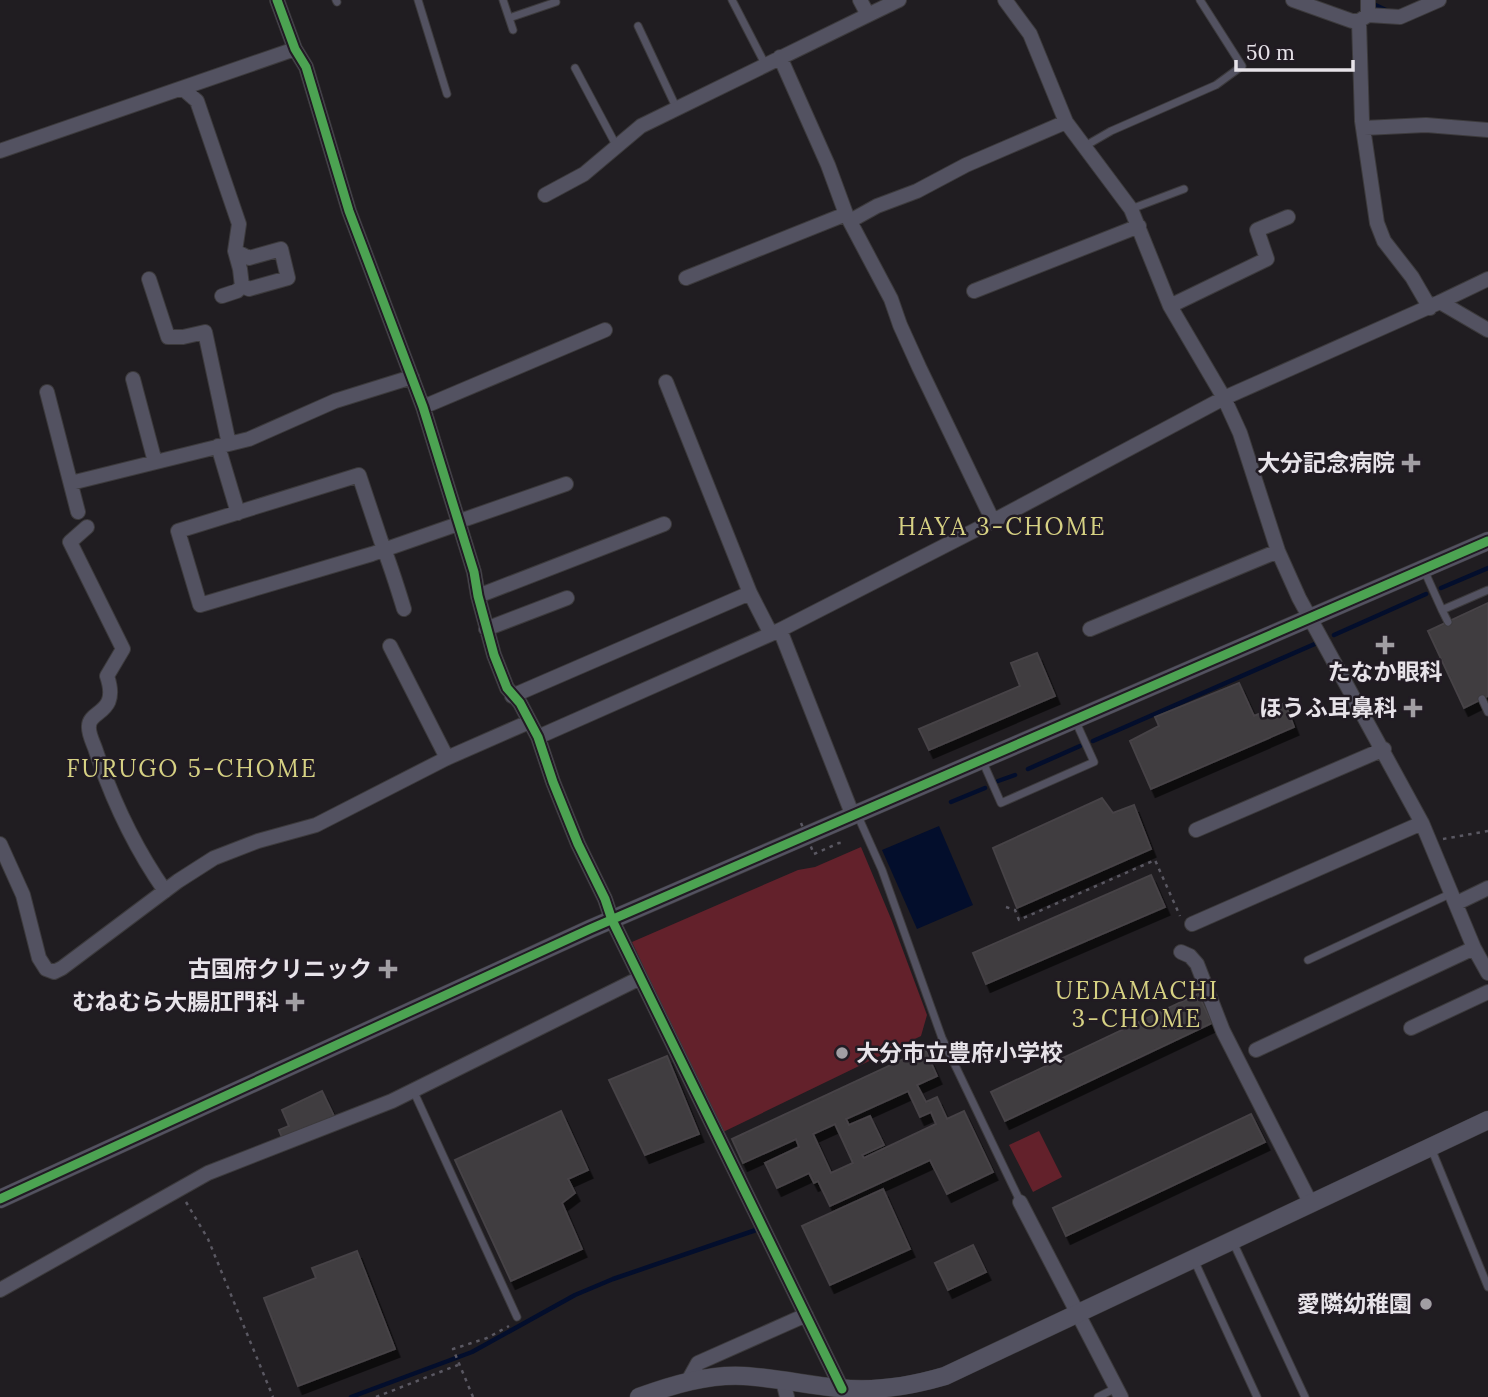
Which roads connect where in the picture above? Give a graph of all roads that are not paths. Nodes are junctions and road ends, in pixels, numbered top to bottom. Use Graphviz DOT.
graph roads {
  1 [pos="276,0"];
  2 [pos="418,0"];
  3 [pos="503,0"];
  4 [pos="733,0"];
  5 [pos="860,0"];
  6 [pos="899,0"];
  7 [pos="1005,0"];
  8 [pos="1200,0"];
  9 [pos="1293,0"];
  10 [pos="1439,0"];
  11 [pos="556,2"];
  12 [pos="1365,12"];
  13 [pos="868,15"];
  14 [pos="509,18"];
  15 [pos="638,26"];
  16 [pos="513,30"];
  17 [pos="295,49"];
  18 [pos="780,57"];
  19 [pos="765,64"];
  20 [pos="575,68"];
  21 [pos="181,88"];
  22 [pos="447,94"];
  23 [pos="676,107"];
  24 [pos="1066,122"];
  25 [pos="1364,128"];
  26 [pos="1488,130"];
  27 [pos="616,145"];
  28 [pos="1084,146"];
  29 [pos="0,151"];
  30 [pos="1184,189"];
  31 [pos="545,195"];
  32 [pos="1131,209"];
  33 [pos="848,217"];
  34 [pos="1288,217"];
  35 [pos="1139,226"];
  36 [pos="235,251"];
  37 [pos="686,278"];
  38 [pos="149,279"];
  39 [pos="1488,279"];
  40 [pos="242,286"];
  41 [pos="974,291"];
  42 [pos="222,296"];
  43 [pos="1435,305"];
  44 [pos="1170,306"];
  45 [pos="605,330"];
  46 [pos="1488,330"];
  47 [pos="412,377"];
  48 [pos="133,379"];
  49 [pos="666,382"];
  50 [pos="47,392"];
  51 [pos="1224,398"];
  52 [pos="423,407"];
  53 [pos="223,445"];
  54 [pos="155,462"];
  55 [pos="71,483"];
  56 [pos="566,484"];
  57 [pos="78,512"];
  58 [pos="238,513"];
  59 [pos="993,521"];
  60 [pos="458,523"];
  61 [pos="664,524"];
  62 [pos="87,527"];
  63 [pos="1488,541"];
  64 [pos="384,549"];
  65 [pos="1278,551"];
  66 [pos="1423,569"];
  67 [pos="1488,590"];
  68 [pos="750,593"];
  69 [pos="478,596"];
  70 [pos="567,598"];
  71 [pos="404,609"];
  72 [pos="1442,610"];
  73 [pos="1310,618"];
  74 [pos="1448,622"];
  75 [pos="486,629"];
  76 [pos="1090,629"];
  77 [pos="776,632"];
  78 [pos="390,646"];
  79 [pos="512,696"];
  80 [pos="1482,699"];
  81 [pos="1488,710"];
  82 [pos="1075,720"];
  83 [pos="529,722"];
  84 [pos="538,737"];
  85 [pos="1384,749"];
  86 [pos="447,758"];
  87 [pos="982,760"];
  88 [pos="855,815"];
  89 [pos="1422,823"];
  90 [pos="1196,830"];
  91 [pos="0,844"];
  92 [pos="1488,888"];
  93 [pos="165,891"];
  94 [pos="1455,898"];
  95 [pos="612,920"];
  96 [pos="1186,921"];
  97 [pos="1474,947"];
  98 [pos="1181,952"];
  99 [pos="1308,960"];
  100 [pos="1488,974"];
  101 [pos="640,978"];
  102 [pos="1488,992"];
  103 [pos="1411,1028"];
  104 [pos="1256,1050"];
  105 [pos="414,1090"];
  106 [pos="1488,1120"];
  107 [pos="1431,1147"];
  108 [pos="0,1199"];
  109 [pos="1020,1202"];
  110 [pos="1311,1204"];
  111 [pos="1233,1241"];
  112 [pos="1194,1259"];
  113 [pos="1488,1287"];
  114 [pos="0,1290"];
  115 [pos="1080,1313"];
  116 [pos="806,1315"];
  117 [pos="517,1317"];
  118 [pos="688,1381"];
  119 [pos="785,1389"];
  120 [pos="842,1389"];
  121 [pos="1119,1392"];
  122 [pos="639,1397"];
  123 [pos="1097,1397"];
  124 [pos="1257,1397"];
  125 [pos="1305,1397"];
  1 -- 17 [label="street"];
  2 -- 22 [label="lane"];
  3 -- 14 [label="lane"];
  4 -- 19 [label="lane"];
  5 -- 13 [label="street"];
  6 -- 13 [label="street"];
  7 -- 24 [label="street"];
  8 -- 28 [label="lane"];
  9 -- 12 [label="street"];
  10 -- 12 [label="street"];
  11 -- 14 [label="lane"];
  12 -- 25 [label="street"];
  13 -- 18 [label="street"];
  14 -- 16 [label="lane"];
  15 -- 23 [label="lane"];
  17 -- 21 [label="street"];
  17 -- 47 [label="street"];
  18 -- 19 [label="street"];
  18 -- 33 [label="street"];
  19 -- 23 [label="street"];
  20 -- 27 [label="lane"];
  21 -- 29 [label="street"];
  21 -- 36 [label="street"];
  23 -- 27 [label="street"];
  24 -- 28 [label="street"];
  24 -- 33 [label="street"];
  25 -- 26 [label="street"];
  25 -- 43 [label="street"];
  27 -- 31 [label="street"];
  28 -- 32 [label="street"];
  30 -- 32 [label="lane"];
  32 -- 35 [label="street"];
  33 -- 37 [label="street"];
  33 -- 59 [label="street"];
  34 -- 44 [label="street"];
  35 -- 41 [label="street"];
  35 -- 44 [label="street"];
  36 -- 40 [label="street"];
  36 -- 40 [label="street"];
  38 -- 53 [label="street"];
  39 -- 43 [label="street"];
  40 -- 42 [label="street"];
  43 -- 46 [label="street"];
  43 -- 51 [label="street"];
  44 -- 51 [label="street"];
  45 -- 52 [label="street"];
  47 -- 52 [label="street"];
  47 -- 53 [label="street"];
  48 -- 54 [label="street"];
  49 -- 68 [label="street"];
  50 -- 55 [label="street"];
  51 -- 59 [label="street"];
  51 -- 65 [label="street"];
  52 -- 60 [label="street"];
  53 -- 54 [label="street"];
  53 -- 58 [label="street"];
  54 -- 55 [label="street"];
  55 -- 57 [label="street"];
  56 -- 60 [label="street"];
  58 -- 64 [label="street"];
  58 -- 64 [label="street"];
  59 -- 77 [label="street"];
  60 -- 64 [label="street"];
  60 -- 69 [label="street"];
  61 -- 69 [label="street"];
  62 -- 93 [label="street"];
  63 -- 66 [label="street"];
  64 -- 71 [label="street"];
  65 -- 73 [label="street"];
  65 -- 76 [label="street"];
  66 -- 72 [label="lane"];
  66 -- 73 [label="street"];
  67 -- 72 [label="lane"];
  68 -- 77 [label="street"];
  68 -- 79 [label="street"];
  69 -- 75 [label="street"];
  70 -- 75 [label="street"];
  72 -- 74 [label="lane"];
  73 -- 82 [label="street"];
  73 -- 85 [label="street"];
  75 -- 79 [label="street"];
  77 -- 84 [label="street"];
  77 -- 88 [label="street"];
  78 -- 86 [label="street"];
  79 -- 83 [label="street"];
  80 -- 81 [label="lane"];
  82 -- 87 [label="street"];
  82 -- 87 [label="lane"];
  83 -- 84 [label="street"];
  83 -- 86 [label="street"];
  84 -- 95 [label="street"];
  85 -- 89 [label="street"];
  85 -- 90 [label="street"];
  86 -- 93 [label="street"];
  87 -- 88 [label="street"];
  88 -- 95 [label="street"];
  88 -- 109 [label="lane"];
  89 -- 94 [label="street"];
  89 -- 96 [label="street"];
  91 -- 93 [label="street"];
  92 -- 94 [label="street"];
  94 -- 97 [label="street"];
  94 -- 99 [label="lane"];
  95 -- 101 [label="street"];
  95 -- 108 [label="street"];
  97 -- 100 [label="street"];
  97 -- 104 [label="street"];
  98 -- 110 [label="street"];
  101 -- 105 [label="street"];
  101 -- 116 [label="street"];
  102 -- 103 [label="street"];
  105 -- 114 [label="street"];
  105 -- 117 [label="lane"];
  106 -- 107 [label="street"];
  107 -- 110 [label="street"];
  107 -- 113 [label="lane"];
  109 -- 115 [label="street"];
  110 -- 111 [label="street"];
  111 -- 112 [label="street"];
  111 -- 125 [label="lane"];
  112 -- 115 [label="street"];
  112 -- 124 [label="lane"];
  115 -- 120 [label="street"];
  115 -- 121 [label="street"];
  116 -- 118 [label="street"];
  116 -- 120 [label="street"];
  118 -- 119 [label="street"];
  118 -- 122 [label="street"];
  119 -- 120 [label="street"];
  121 -- 123 [label="lane"];
}
